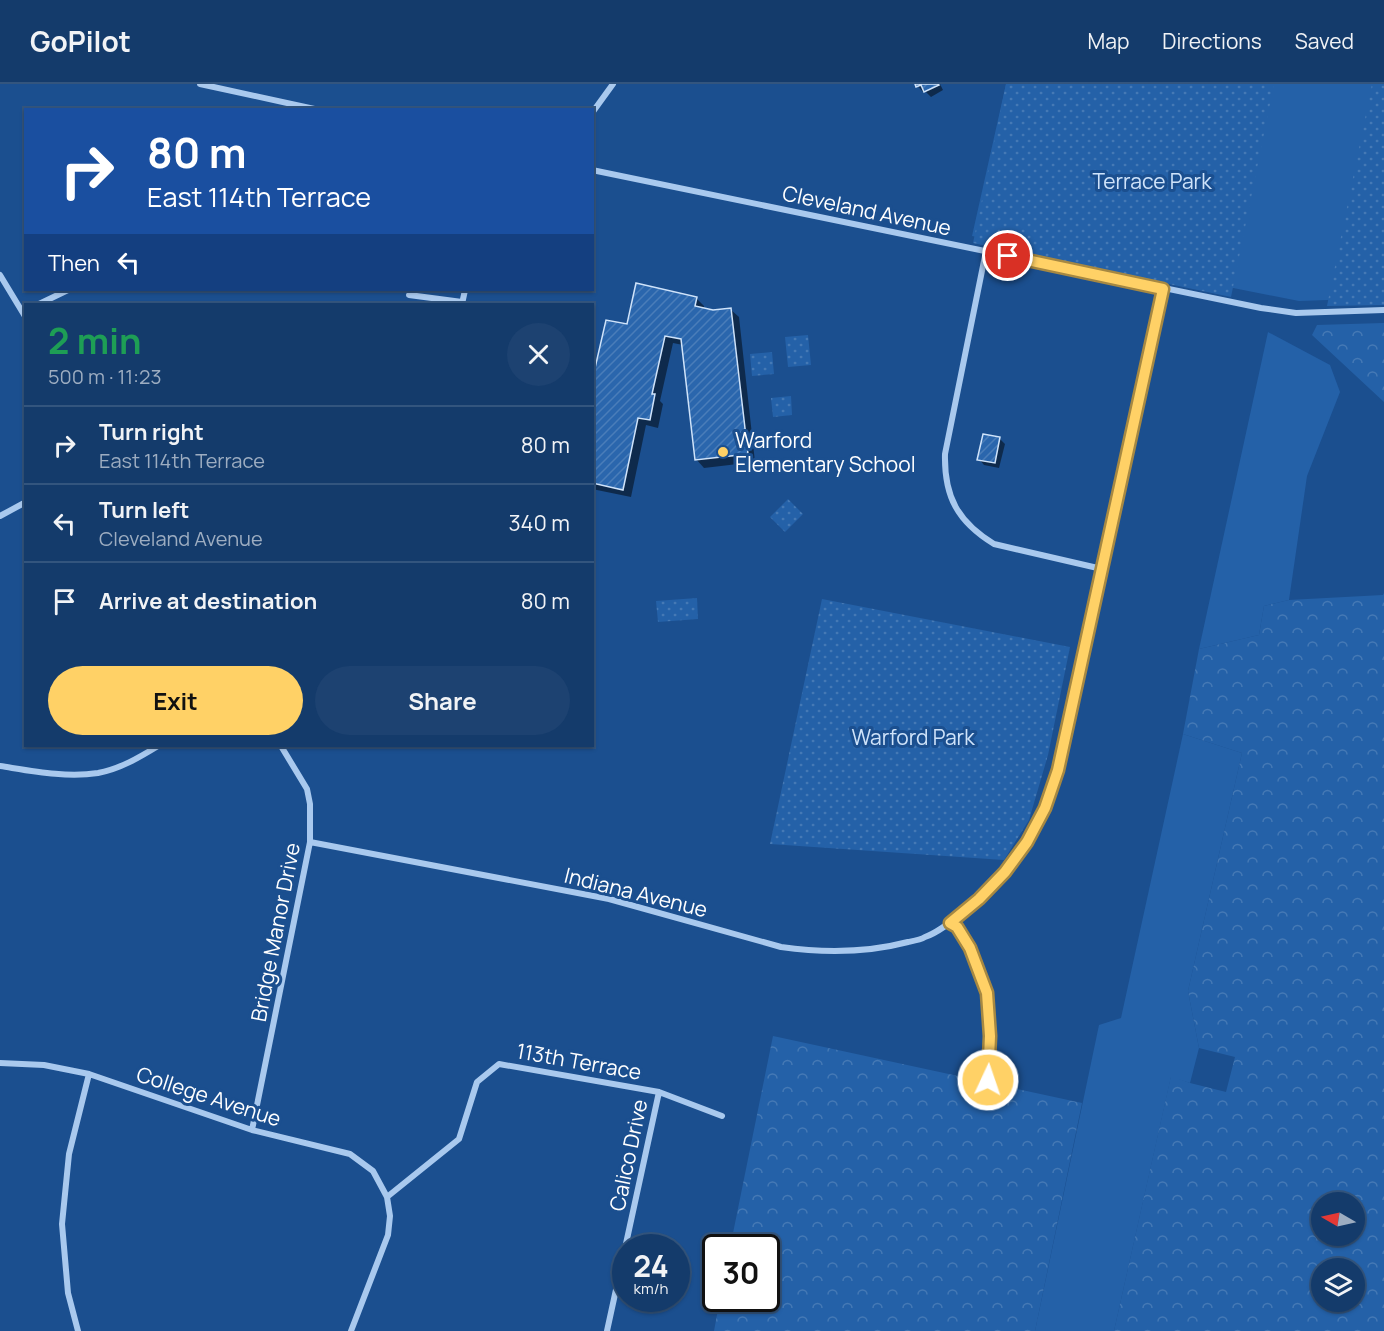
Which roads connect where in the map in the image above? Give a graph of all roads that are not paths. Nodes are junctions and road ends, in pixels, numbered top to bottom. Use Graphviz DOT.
graph roads {
  1 [pos="200,84"];
  2 [pos="613,84"];
  3 [pos="310,108"];
  4 [pos="594,110"];
  5 [pos="594,170"];
  6 [pos="986,251"];
  7 [pos="0,275"];
  8 [pos="1163,289"];
  9 [pos="66,291"];
  10 [pos="409,296"];
  11 [pos="41,303"];
  12 [pos="462,303"];
  13 [pos="1384,310"];
  14 [pos="24,314"];
  15 [pos="24,503"];
  16 [pos="0,516"];
  17 [pos="1102,568"];
  18 [pos="156,747"];
  19 [pos="282,747"];
  20 [pos="0,766"];
  21 [pos="310,842"];
  22 [pos="950,923"];
  23 [pos="0,1063"];
  24 [pos="89,1074"];
  25 [pos="988,1080"];
  26 [pos="659,1092"];
  27 [pos="722,1116"];
  28 [pos="252,1130"];
  29 [pos="387,1197"];
  30 [pos="78,1331"];
  31 [pos="351,1331"];
  32 [pos="607,1331"];
  1 -- 3 [label="street"];
  2 -- 4 [label="street"];
  5 -- 6 [label="street, Cleveland Avenue"];
  6 -- 8 [label="street, Cleveland Avenue"];
  6 -- 17 [label="street"];
  7 -- 14 [label="street"];
  8 -- 13 [label="street, Cleveland Avenue"];
  8 -- 17 [label="street, Indiana Avenue"];
  9 -- 11 [label="street"];
  10 -- 12 [label="street"];
  15 -- 16 [label="street"];
  17 -- 22 [label="street, Indiana Avenue"];
  18 -- 20 [label="street"];
  19 -- 21 [label="street, Bridge Manor Drive"];
  21 -- 22 [label="street, Indiana Avenue"];
  21 -- 28 [label="street, Bridge Manor Drive"];
  22 -- 25 [label="street"];
  23 -- 24 [label="street, College Avenue"];
  24 -- 28 [label="street, College Avenue"];
  24 -- 30 [label="street"];
  26 -- 27 [label="street, 113th Terrace"];
  26 -- 29 [label="street, 113th Terrace"];
  26 -- 32 [label="street, Calico Drive"];
  28 -- 29 [label="street, College Avenue"];
  29 -- 31 [label="street"];
}
